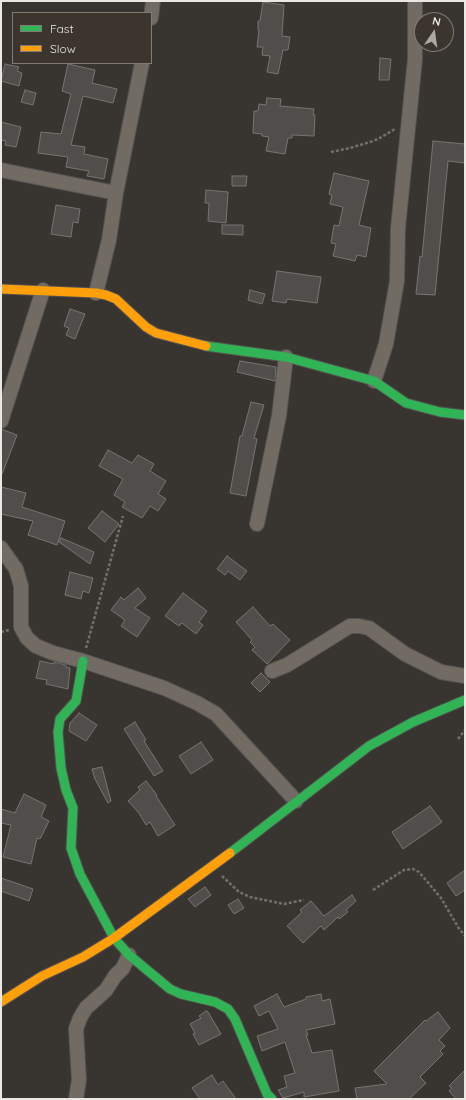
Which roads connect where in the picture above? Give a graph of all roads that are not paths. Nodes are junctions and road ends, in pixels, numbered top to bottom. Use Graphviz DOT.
graph roads {
  1 [pos="153,1"];
  2 [pos="415,1"];
  3 [pos="152,12"];
  4 [pos="142,64"];
  5 [pos="1,170"];
  6 [pos="116,193"];
  7 [pos="1,289"];
  8 [pos="43,290"];
  9 [pos="96,293"];
  10 [pos="286,358"];
  11 [pos="374,381"];
  12 [pos="465,415"];
  13 [pos="1,421"];
  14 [pos="257,524"];
  15 [pos="1,548"];
  16 [pos="82,662"];
  17 [pos="272,671"];
  18 [pos="465,676"];
  19 [pos="465,700"];
  20 [pos="296,801"];
  21 [pos="114,938"];
  22 [pos="129,955"];
  23 [pos="1,1002"];
  24 [pos="76,1099"];
  25 [pos="272,1099"];
  1 -- 3 [label="street"];
  2 -- 11 [label="street"];
  4 -- 6 [label="street"];
  5 -- 6 [label="street"];
  6 -- 9 [label="street"];
  7 -- 8 [label="street"];
  8 -- 9 [label="street"];
  8 -- 13 [label="street"];
  9 -- 10 [label="street"];
  10 -- 11 [label="street"];
  10 -- 14 [label="street"];
  11 -- 12 [label="street"];
  15 -- 16 [label="street"];
  16 -- 20 [label="street"];
  16 -- 21 [label="street"];
  17 -- 18 [label="street"];
  19 -- 20 [label="street"];
  20 -- 21 [label="street"];
  21 -- 22 [label="street"];
  21 -- 23 [label="street"];
  22 -- 24 [label="street"];
  22 -- 25 [label="street"];
}
